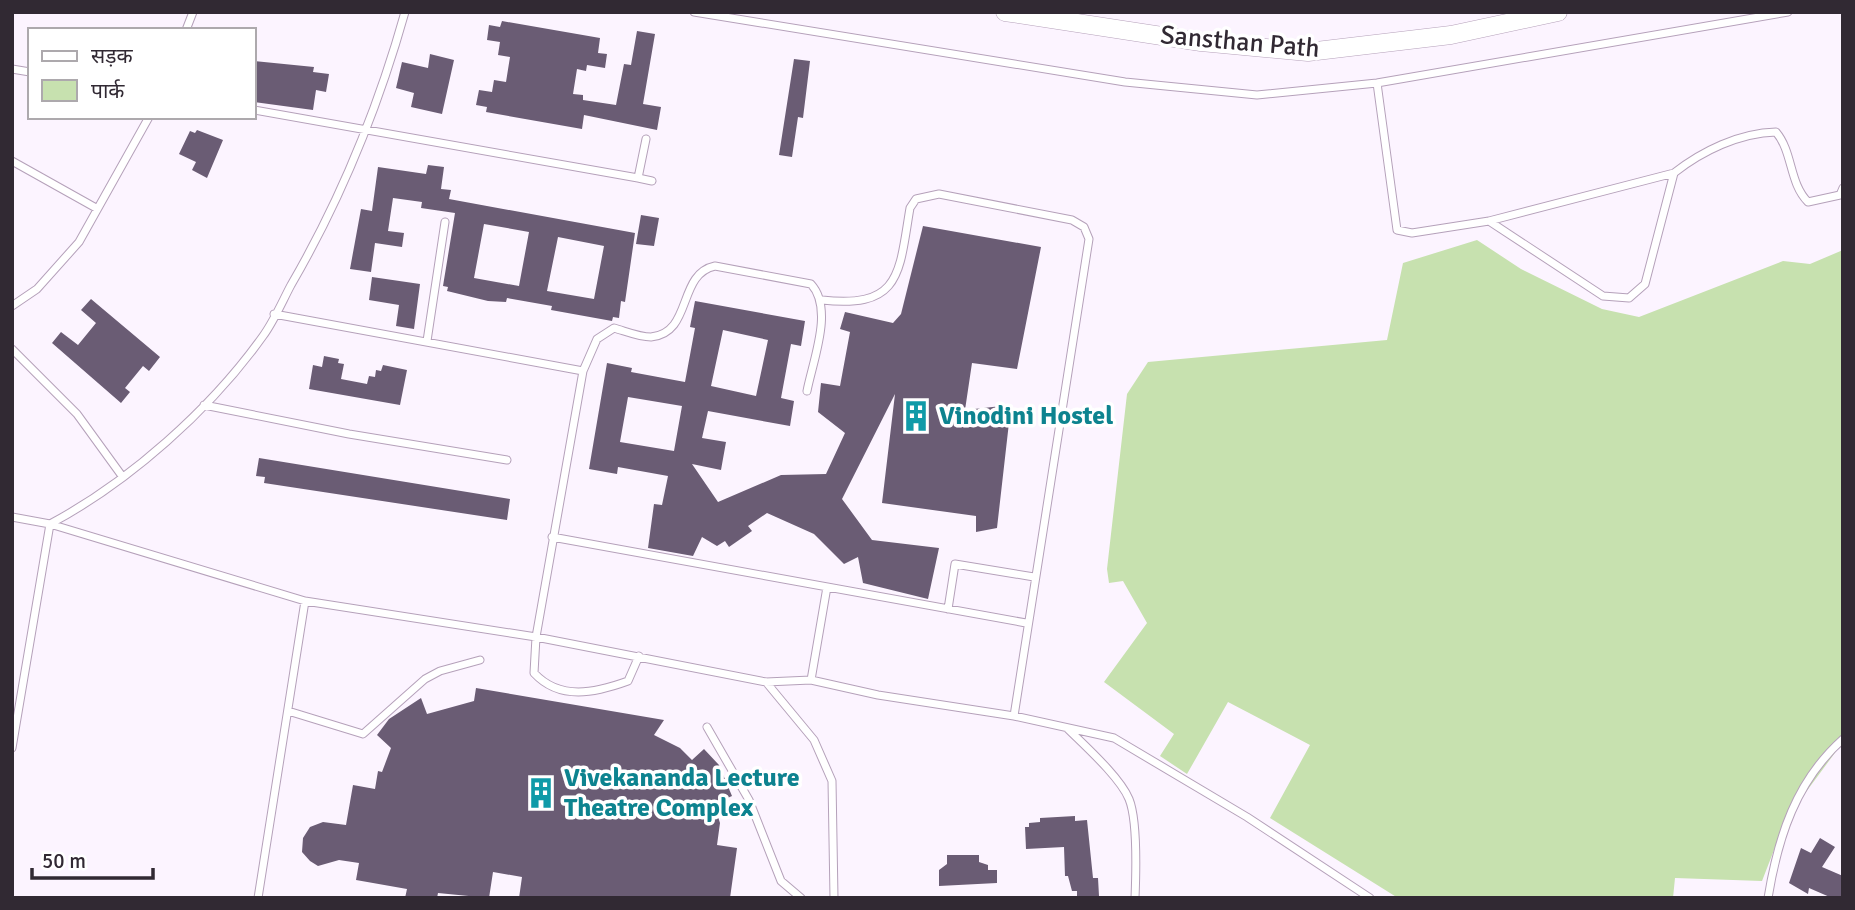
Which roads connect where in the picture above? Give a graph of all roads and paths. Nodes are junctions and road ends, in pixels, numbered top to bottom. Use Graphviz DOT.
graph roads {
  1 [pos="405,12"];
  2 [pos="694,12"];
  3 [pos="1005,12"];
  4 [pos="1558,12"];
  5 [pos="1788,12"];
  6 [pos="1377,83"];
  7 [pos="256,110"];
  8 [pos="148,119"];
  9 [pos="368,128"];
  10 [pos="646,139"];
  11 [pos="12,161"];
  12 [pos="1674,173"];
  13 [pos="638,178"];
  14 [pos="652,181"];
  15 [pos="1843,188"];
  16 [pos="96,208"];
  17 [pos="1489,221"];
  18 [pos="445,222"];
  19 [pos="821,300"];
  20 [pos="12,306"];
  21 [pos="274,314"];
  22 [pos="427,341"];
  23 [pos="12,349"];
  24 [pos="583,371"];
  25 [pos="807,391"];
  26 [pos="204,405"];
  27 [pos="507,460"];
  28 [pos="122,476"];
  29 [pos="12,517"];
  30 [pos="50,524"];
  31 [pos="552,537"];
  32 [pos="1034,577"];
  33 [pos="827,587"];
  34 [pos="305,601"];
  35 [pos="948,609"];
  36 [pos="1026,623"];
  37 [pos="536,637"];
  38 [pos="639,656"];
  39 [pos="480,660"];
  40 [pos="811,680"];
  41 [pos="766,682"];
  42 [pos="288,711"];
  43 [pos="1014,716"];
  44 [pos="707,727"];
  45 [pos="1067,728"];
  46 [pos="1843,739"];
  47 [pos="12,748"];
  48 [pos="258,898"];
  49 [pos="801,898"];
  50 [pos="834,898"];
  51 [pos="1135,898"];
  52 [pos="1370,898"];
  53 [pos="1768,898"];
  1 -- 9 [label="lane"];
  2 -- 6 [label="lane"];
  3 -- 4 [label="street, Sansthan Path"];
  5 -- 6 [label="lane"];
  6 -- 17 [label="lane"];
  7 -- 9 [label="lane"];
  8 -- 16 [label="lane"];
  9 -- 13 [label="lane"];
  9 -- 21 [label="lane"];
  10 -- 13 [label="lane"];
  11 -- 16 [label="lane"];
  12 -- 15 [label="lane"];
  12 -- 17 [label="lane"];
  12 -- 17 [label="lane"];
  13 -- 14 [label="lane"];
  16 -- 20 [label="lane"];
  18 -- 22 [label="lane"];
  19 -- 24 [label="lane"];
  19 -- 25 [label="lane"];
  19 -- 32 [label="lane"];
  21 -- 22 [label="lane"];
  21 -- 26 [label="lane"];
  22 -- 24 [label="lane"];
  23 -- 28 [label="lane"];
  24 -- 31 [label="lane"];
  26 -- 27 [label="lane"];
  26 -- 28 [label="lane"];
  28 -- 30 [label="lane"];
  29 -- 30 [label="lane"];
  30 -- 34 [label="lane"];
  30 -- 47 [label="lane"];
  31 -- 33 [label="lane"];
  31 -- 37 [label="lane"];
  32 -- 35 [label="lane"];
  32 -- 36 [label="lane"];
  33 -- 35 [label="lane"];
  33 -- 40 [label="lane"];
  34 -- 37 [label="lane"];
  34 -- 42 [label="lane"];
  35 -- 36 [label="lane"];
  36 -- 43 [label="lane"];
  37 -- 38 [label="lane"];
  37 -- 38 [label="lane"];
  38 -- 41 [label="lane"];
  39 -- 42 [label="lane"];
  40 -- 41 [label="lane"];
  40 -- 43 [label="lane"];
  41 -- 50 [label="lane"];
  42 -- 48 [label="lane"];
  43 -- 45 [label="lane"];
  44 -- 49 [label="lane"];
  45 -- 51 [label="lane"];
  45 -- 52 [label="lane"];
  46 -- 53 [label="lane"];
}
